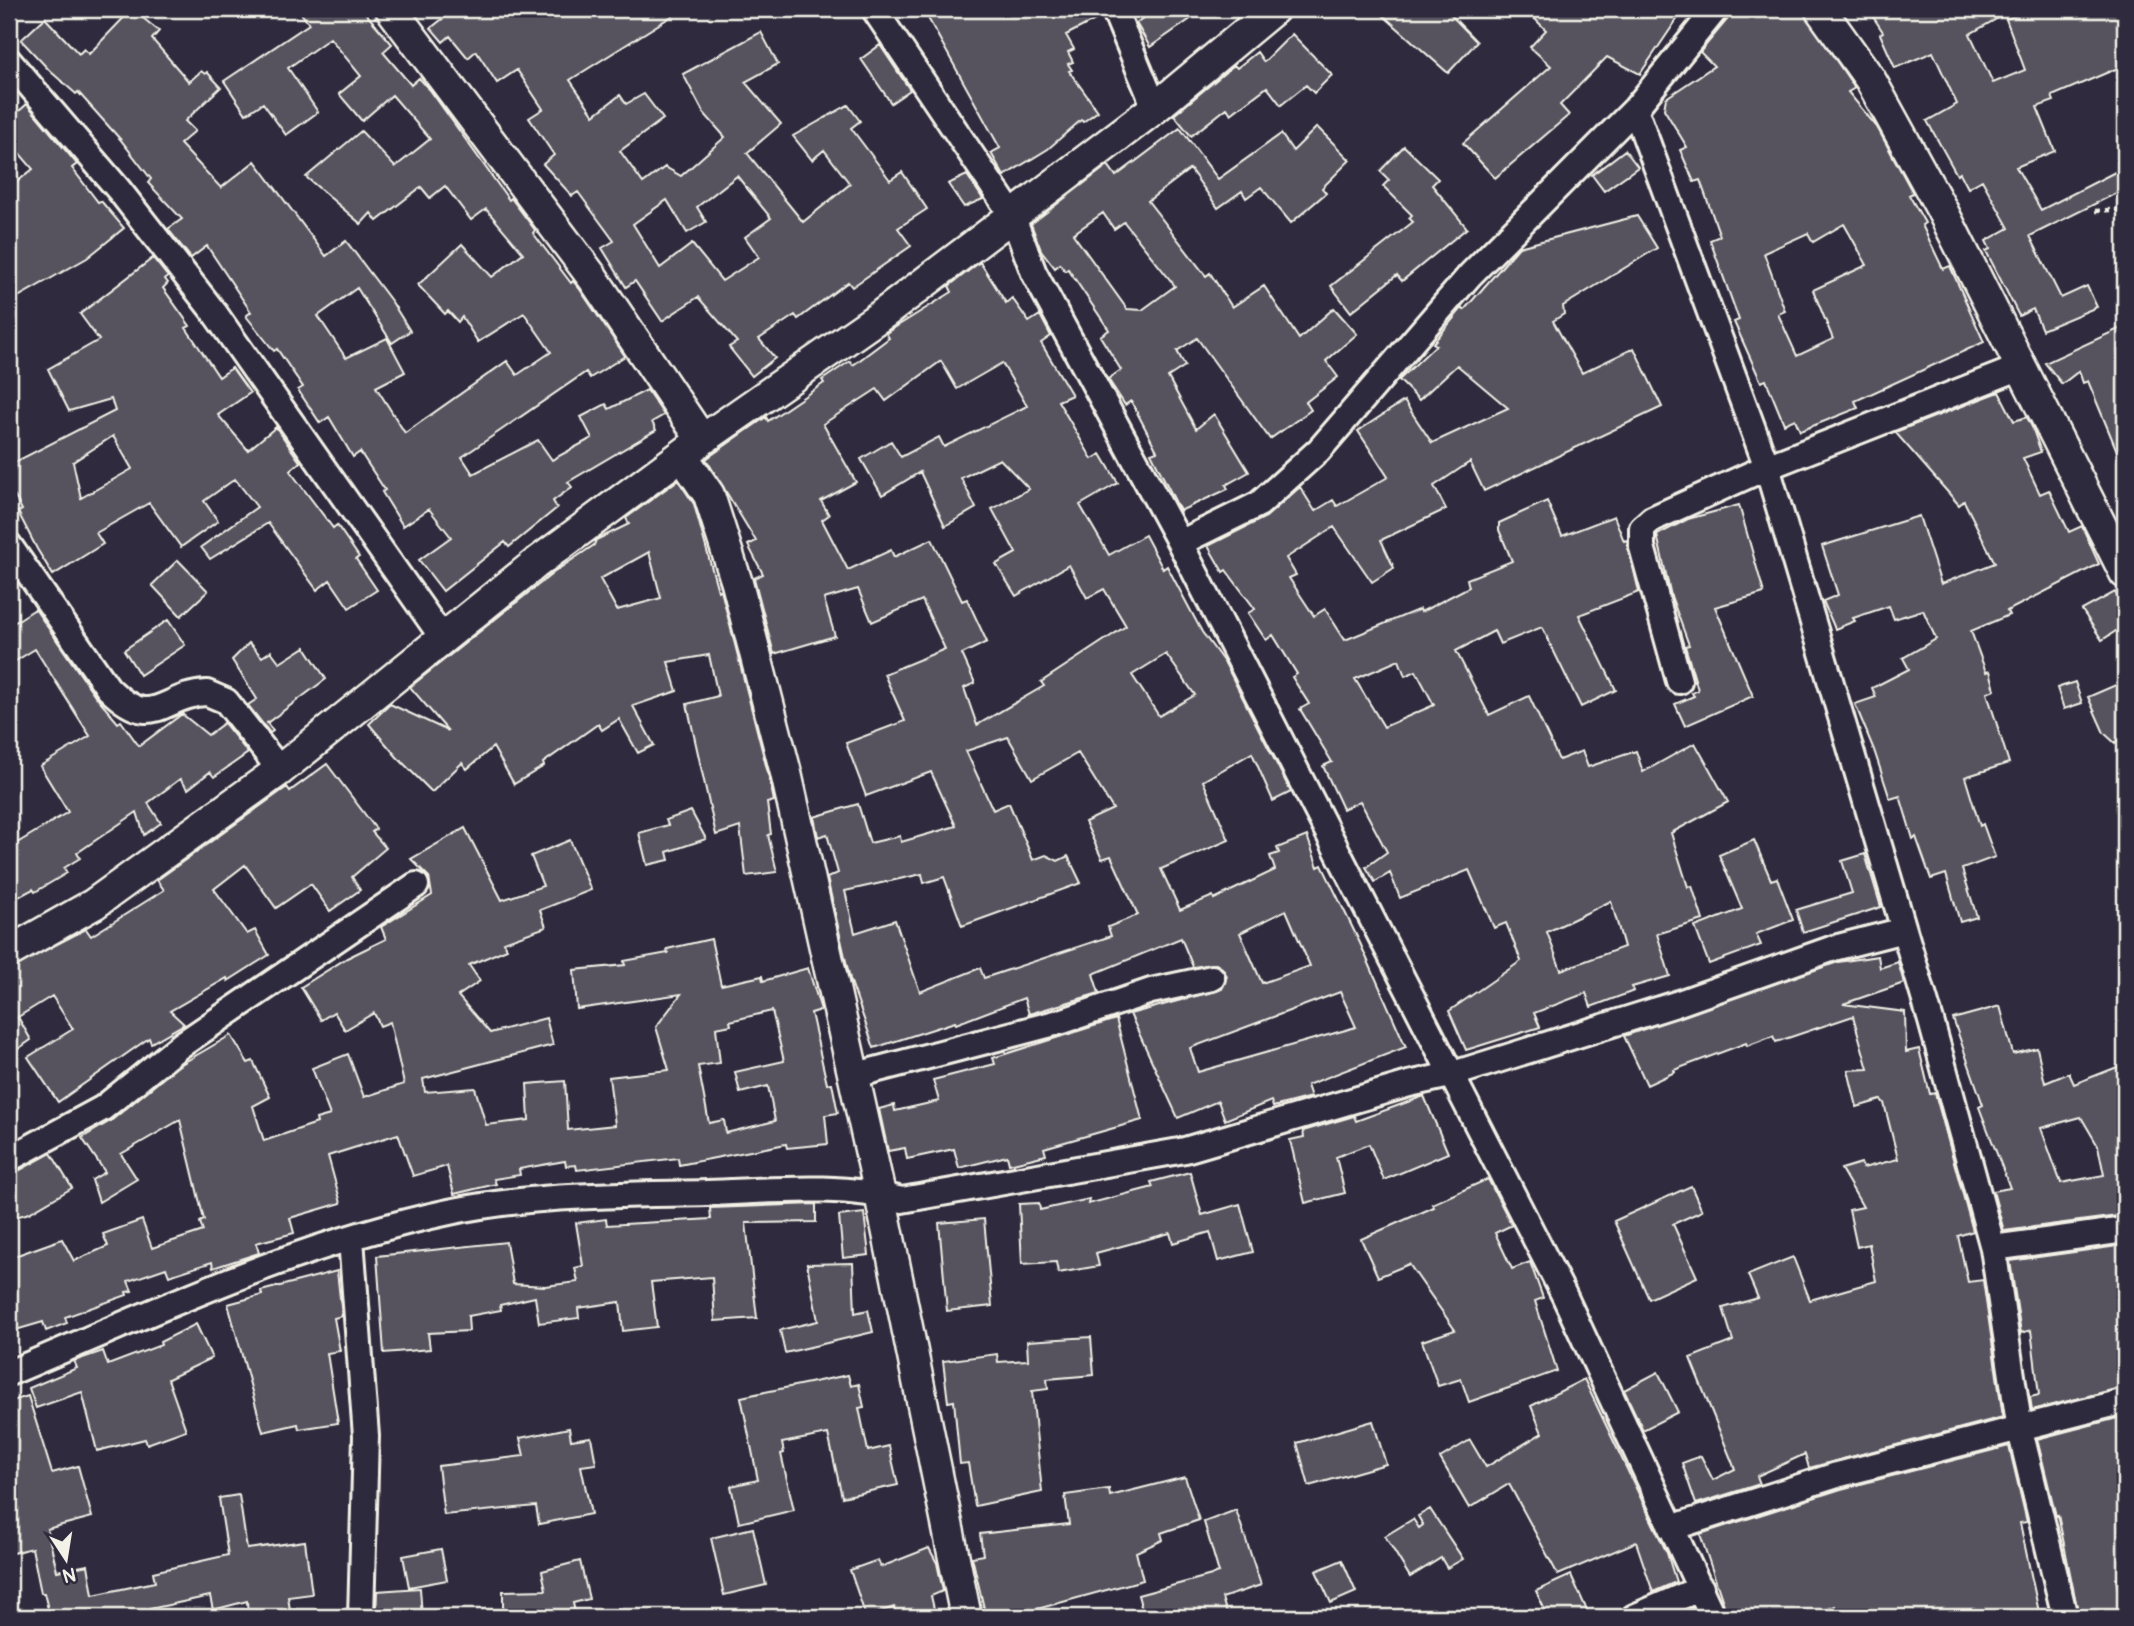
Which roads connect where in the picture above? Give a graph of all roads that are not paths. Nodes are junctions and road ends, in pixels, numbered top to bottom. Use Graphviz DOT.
graph roads {
  1 [pos="391,9"];
  2 [pos="874,9"];
  3 [pos="1114,9"];
  4 [pos="1273,9"];
  5 [pos="1716,9"];
  6 [pos="1820,9"];
  7 [pos="10,68"];
  8 [pos="1155,108"];
  9 [pos="1635,109"];
  10 [pos="1012,215"];
  11 [pos="2021,367"];
  12 [pos="693,449"];
  13 [pos="1767,467"];
  14 [pos="1180,543"];
  15 [pos="9,545"];
  16 [pos="2125,573"];
  17 [pos="442,637"];
  18 [pos="1679,681"];
  19 [pos="280,770"];
  20 [pos="416,885"];
  21 [pos="1904,930"];
  22 [pos="9,952"];
  23 [pos="1212,978"];
  24 [pos="1450,1075"];
  25 [pos="852,1076"];
  26 [pos="9,1159"];
  27 [pos="880,1194"];
  28 [pos="2125,1230"];
  29 [pos="351,1239"];
  30 [pos="1993,1248"];
  31 [pos="9,1373"];
  32 [pos="2125,1401"];
  33 [pos="2020,1430"];
  34 [pos="1671,1528"];
  35 [pos="1701,1588"];
  36 [pos="361,1617"];
  37 [pos="966,1617"];
  38 [pos="1634,1617"];
  39 [pos="1713,1617"];
  40 [pos="2065,1617"];
  1 -- 12 [label="street"];
  2 -- 10 [label="street"];
  3 -- 8 [label="street"];
  4 -- 8 [label="street"];
  5 -- 9 [label="street"];
  6 -- 11 [label="street"];
  7 -- 17 [label="street"];
  8 -- 10 [label="street"];
  9 -- 13 [label="street"];
  9 -- 14 [label="street"];
  10 -- 12 [label="street"];
  10 -- 14 [label="street"];
  11 -- 13 [label="street"];
  11 -- 16 [label="street"];
  12 -- 17 [label="street"];
  12 -- 25 [label="street"];
  13 -- 18 [label="street"];
  13 -- 21 [label="street"];
  14 -- 24 [label="street"];
  15 -- 19 [label="street"];
  17 -- 19 [label="street"];
  19 -- 22 [label="street"];
  20 -- 26 [label="street"];
  21 -- 24 [label="street"];
  21 -- 30 [label="street"];
  23 -- 25 [label="street"];
  24 -- 27 [label="street"];
  24 -- 34 [label="street"];
  25 -- 27 [label="street"];
  27 -- 29 [label="street"];
  27 -- 37 [label="street"];
  28 -- 30 [label="street"];
  29 -- 31 [label="street"];
  29 -- 36 [label="street"];
  30 -- 33 [label="street"];
  32 -- 33 [label="street"];
  33 -- 34 [label="street"];
  33 -- 40 [label="street"];
  34 -- 35 [label="street"];
  35 -- 38 [label="street"];
  35 -- 39 [label="street"];
}
